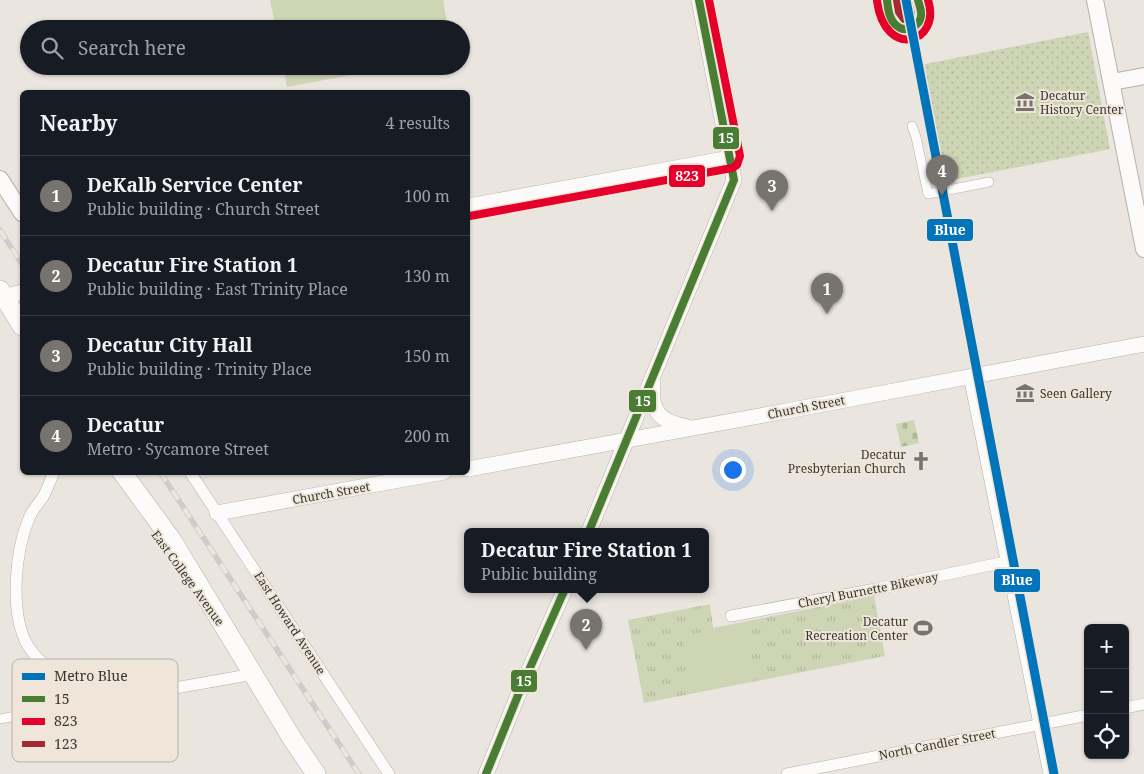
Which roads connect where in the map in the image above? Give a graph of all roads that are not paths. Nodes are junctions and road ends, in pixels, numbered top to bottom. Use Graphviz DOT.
graph roads {
  1 [pos="699,0"];
  2 [pos="887,0"];
  3 [pos="918,0"];
  4 [pos="1095,0"];
  5 [pos="1144,76"];
  6 [pos="1112,82"];
  7 [pos="912,126"];
  8 [pos="730,158"];
  9 [pos="0,178"];
  10 [pos="989,182"];
  11 [pos="470,206"];
  12 [pos="20,210"];
  13 [pos="1144,249"];
  14 [pos="7,294"];
  15 [pos="20,322"];
  16 [pos="1144,344"];
  17 [pos="655,373"];
  18 [pos="969,376"];
  19 [pos="692,428"];
  20 [pos="628,440"];
  21 [pos="470,468"];
  22 [pos="53,475"];
  23 [pos="123,475"];
  24 [pos="192,475"];
  25 [pos="427,475"];
  26 [pos="217,513"];
  27 [pos="590,528"];
  28 [pos="1005,562"];
  29 [pos="563,593"];
  30 [pos="731,616"];
  31 [pos="38,659"];
  32 [pos="254,674"];
  33 [pos="178,687"];
  34 [pos="1144,704"];
  35 [pos="1129,707"];
  36 [pos="1084,716"];
  37 [pos="1039,724"];
  38 [pos="316,774"];
  39 [pos="389,774"];
  40 [pos="486,774"];
  41 [pos="787,774"];
  42 [pos="1049,774"];
  1 -- 8 [label="street"];
  2 -- 3 [label="street"];
  4 -- 6 [label="main road"];
  5 -- 6 [label="main road"];
  6 -- 13 [label="main road"];
  7 -- 10 [label="street"];
  8 -- 11 [label="street"];
  8 -- 17 [label="street"];
  9 -- 12 [label="main road"];
  14 -- 15 [label="main road"];
  16 -- 18 [label="street, Church Street"];
  17 -- 19 [label="street"];
  17 -- 20 [label="street"];
  18 -- 19 [label="street, Church Street"];
  18 -- 28 [label="street"];
  19 -- 20 [label="street, Church Street"];
  20 -- 21 [label="street, Church Street"];
  20 -- 27 [label="street"];
  22 -- 31 [label="street"];
  23 -- 32 [label="main road, East College Avenue"];
  24 -- 26 [label="street, East Howard Avenue"];
  25 -- 26 [label="street, Church Street"];
  26 -- 39 [label="street, East Howard Avenue"];
  28 -- 30 [label="street, Cheryl Burnette Bikeway"];
  28 -- 37 [label="street"];
  29 -- 40 [label="street"];
  32 -- 33 [label="street"];
  32 -- 38 [label="main road, East College Avenue"];
  34 -- 35 [label="street"];
  36 -- 37 [label="street, North Candler Street"];
  37 -- 41 [label="street, North Candler Street"];
  37 -- 42 [label="street"];
}
